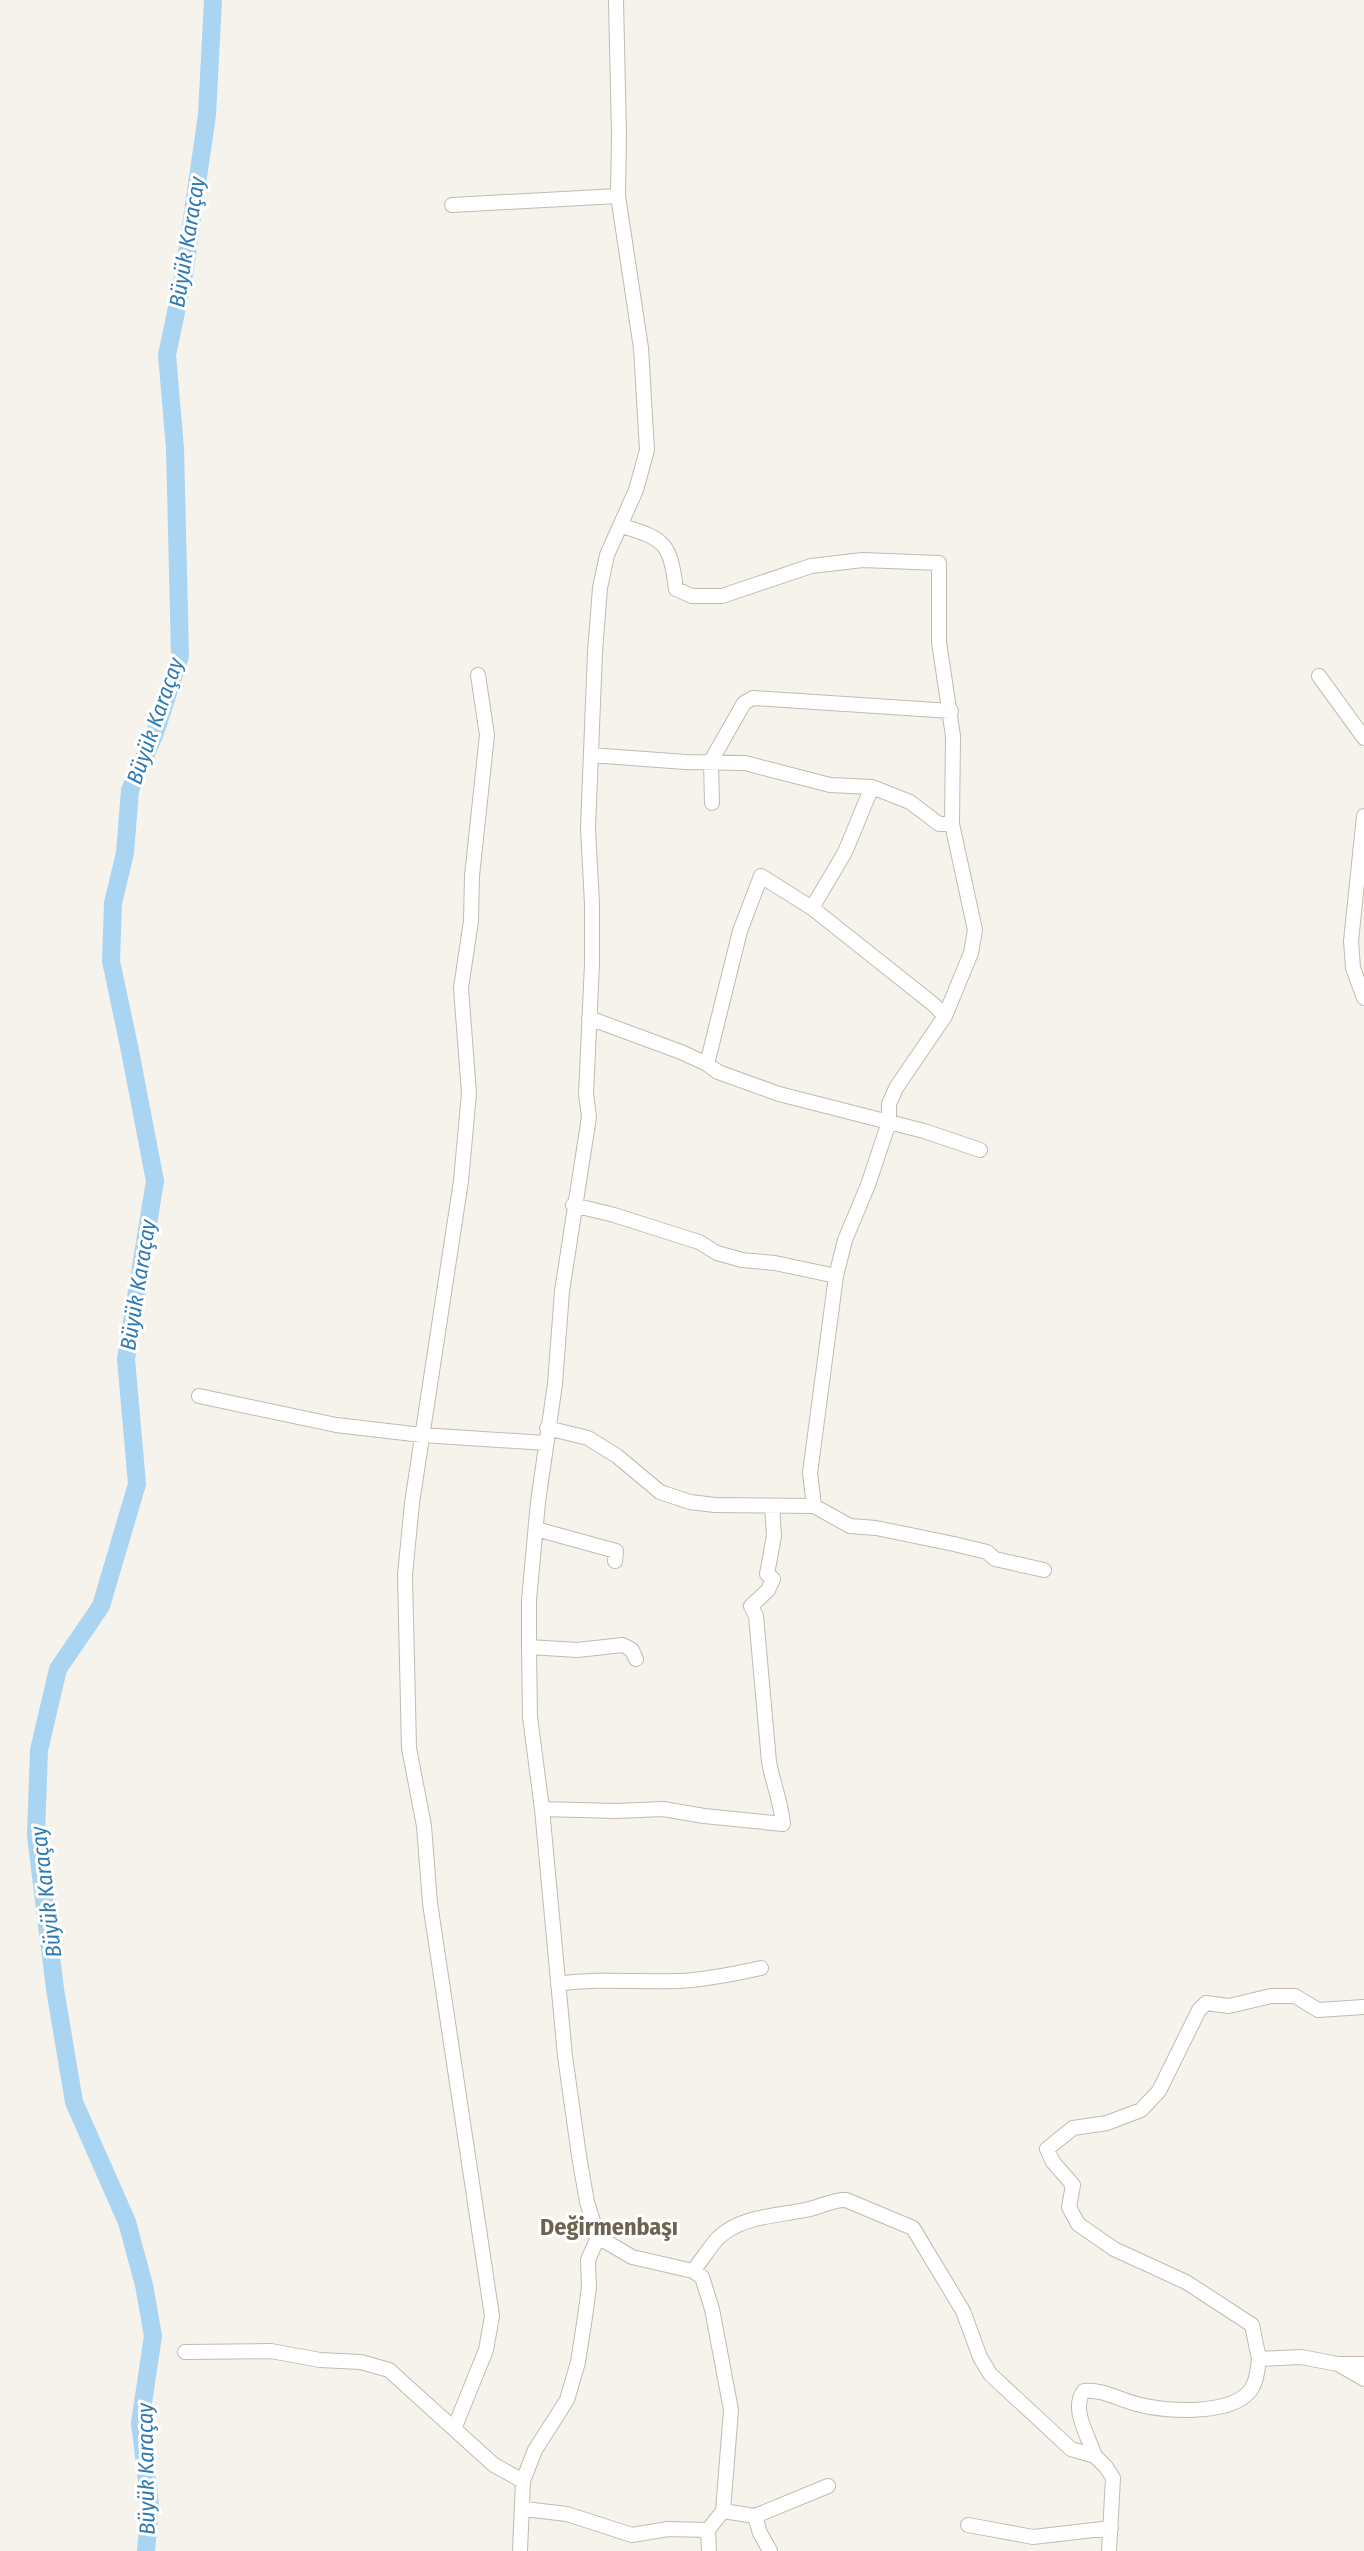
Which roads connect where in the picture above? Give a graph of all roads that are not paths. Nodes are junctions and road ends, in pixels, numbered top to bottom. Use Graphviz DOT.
graph roads {
  1 [pos="616,0"];
  2 [pos="618,196"];
  3 [pos="452,205"];
  4 [pos="622,526"];
  5 [pos="478,675"];
  6 [pos="1319,676"];
  7 [pos="951,711"];
  8 [pos="1364,738"];
  9 [pos="591,755"];
  10 [pos="711,761"];
  11 [pos="872,787"];
  12 [pos="712,803"];
  13 [pos="1364,816"];
  14 [pos="952,824"];
  15 [pos="812,908"];
  16 [pos="1364,998"];
  17 [pos="945,1016"];
  18 [pos="589,1017"];
  19 [pos="707,1064"];
  20 [pos="889,1122"];
  21 [pos="980,1150"];
  22 [pos="573,1205"];
  23 [pos="836,1276"];
  24 [pos="199,1396"];
  25 [pos="547,1428"];
  26 [pos="422,1435"];
  27 [pos="546,1443"];
  28 [pos="771,1506"];
  29 [pos="814,1506"];
  30 [pos="536,1529"];
  31 [pos="615,1561"];
  32 [pos="1044,1570"];
  33 [pos="529,1647"];
  34 [pos="636,1659"];
  35 [pos="542,1809"];
  36 [pos="761,1968"];
  37 [pos="558,1984"];
  38 [pos="1364,2007"];
  39 [pos="598,2237"];
  40 [pos="693,2271"];
  41 [pos="185,2352"];
  42 [pos="1259,2359"];
  43 [pos="1338,2364"];
  44 [pos="1364,2364"];
  45 [pos="1364,2379"];
  46 [pos="454,2429"];
  47 [pos="1095,2456"];
  48 [pos="523,2481"];
  49 [pos="828,2486"];
  50 [pos="524,2509"];
  51 [pos="723,2511"];
  52 [pos="755,2516"];
  53 [pos="968,2525"];
  54 [pos="1111,2528"];
  55 [pos="708,2530"];
  56 [pos="520,2551"];
  57 [pos="709,2551"];
  58 [pos="770,2551"];
  59 [pos="1110,2551"];
  1 -- 2 [label="street"];
  2 -- 3 [label="street"];
  2 -- 4 [label="street"];
  4 -- 7 [label="street"];
  4 -- 9 [label="street"];
  5 -- 26 [label="street"];
  6 -- 8 [label="street"];
  7 -- 10 [label="street"];
  7 -- 14 [label="street"];
  9 -- 10 [label="street"];
  9 -- 18 [label="street"];
  10 -- 11 [label="street"];
  10 -- 12 [label="street"];
  11 -- 14 [label="street"];
  11 -- 15 [label="street"];
  13 -- 16 [label="street"];
  14 -- 17 [label="street"];
  15 -- 17 [label="street"];
  15 -- 19 [label="street"];
  17 -- 20 [label="street"];
  18 -- 19 [label="street"];
  18 -- 22 [label="street"];
  19 -- 20 [label="street"];
  20 -- 21 [label="street"];
  20 -- 23 [label="street"];
  22 -- 23 [label="street"];
  22 -- 25 [label="street"];
  23 -- 29 [label="street"];
  24 -- 26 [label="street"];
  25 -- 27 [label="street"];
  25 -- 28 [label="street"];
  26 -- 27 [label="street"];
  26 -- 46 [label="street"];
  27 -- 30 [label="street"];
  28 -- 29 [label="street"];
  28 -- 35 [label="street"];
  29 -- 32 [label="street"];
  30 -- 31 [label="street"];
  30 -- 33 [label="street"];
  33 -- 34 [label="street"];
  33 -- 35 [label="street"];
  35 -- 37 [label="street"];
  36 -- 37 [label="street"];
  37 -- 39 [label="street"];
  38 -- 42 [label="street"];
  39 -- 40 [label="street"];
  39 -- 48 [label="street"];
  40 -- 47 [label="street"];
  40 -- 51 [label="street"];
  41 -- 46 [label="street"];
  42 -- 43 [label="street"];
  42 -- 47 [label="street"];
  43 -- 44 [label="street"];
  43 -- 45 [label="street"];
  46 -- 48 [label="street"];
  47 -- 54 [label="street"];
  48 -- 50 [label="street"];
  49 -- 52 [label="street"];
  50 -- 55 [label="street"];
  50 -- 56 [label="street"];
  51 -- 52 [label="street"];
  51 -- 55 [label="street"];
  52 -- 58 [label="street"];
  53 -- 54 [label="street"];
  54 -- 59 [label="street"];
  55 -- 57 [label="street"];
}
